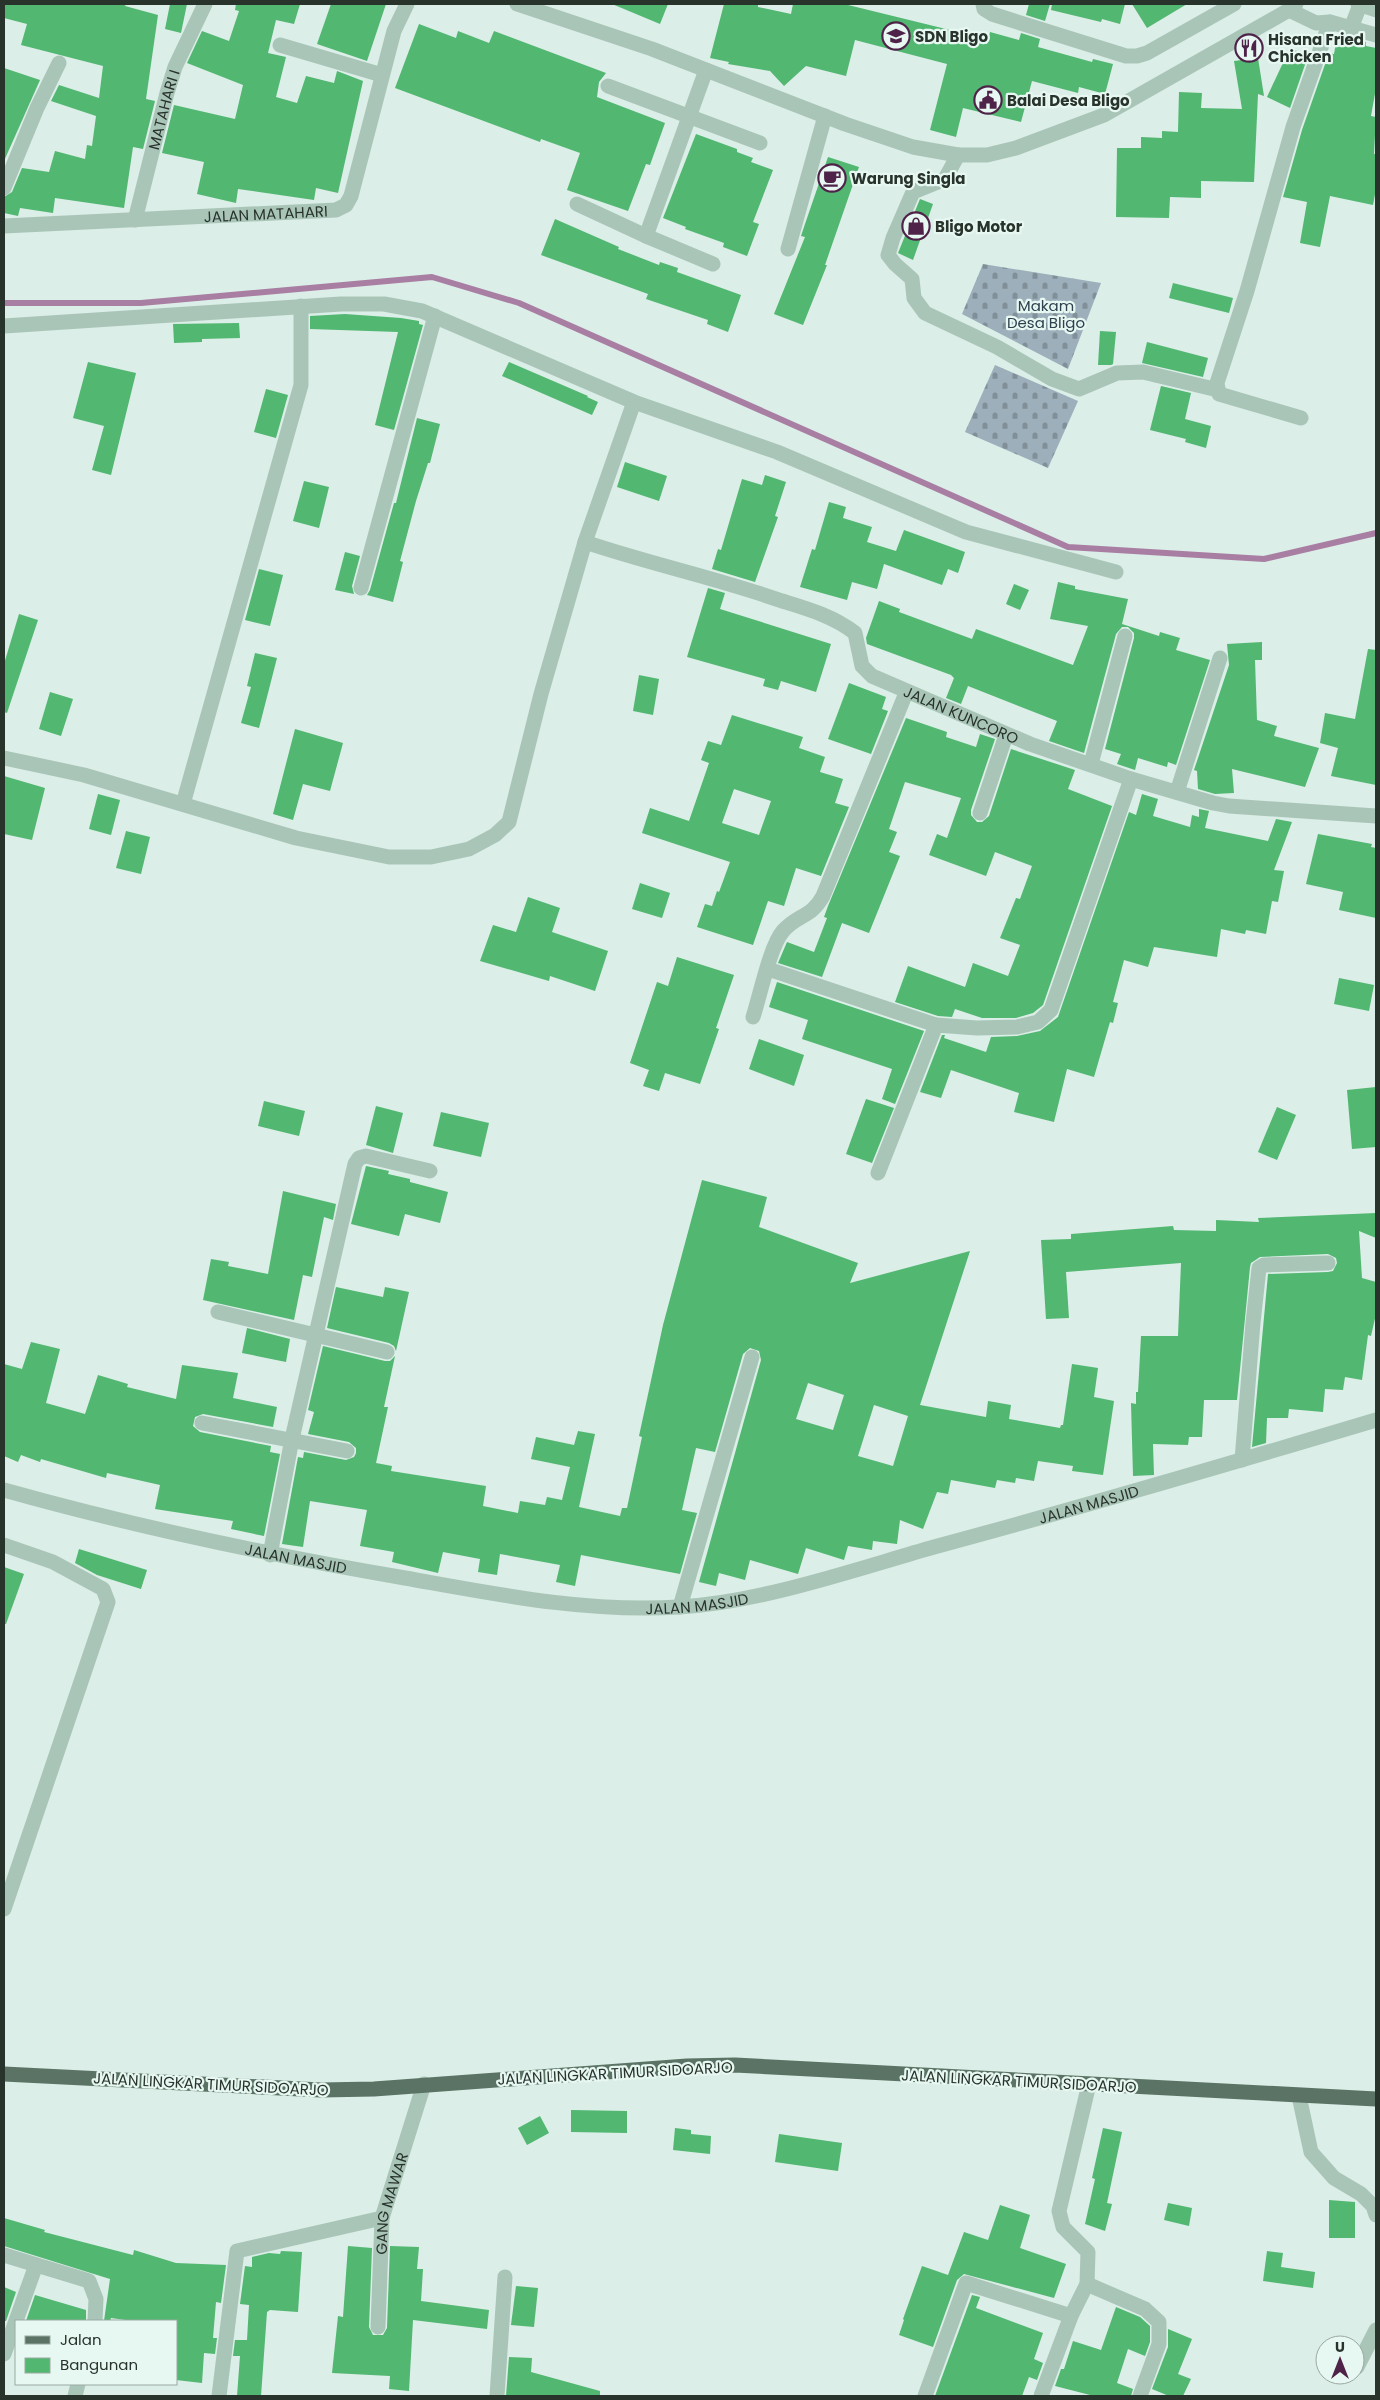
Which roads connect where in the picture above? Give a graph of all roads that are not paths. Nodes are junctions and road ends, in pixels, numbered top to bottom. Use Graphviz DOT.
graph roads {
  1 [pos="205,4"];
  2 [pos="407,4"];
  3 [pos="517,4"];
  4 [pos="983,4"];
  5 [pos="1234,4"];
  6 [pos="1292,7"];
  7 [pos="1376,10"];
  8 [pos="1356,14"];
  9 [pos="1318,22"];
  10 [pos="1376,35"];
  11 [pos="280,45"];
  12 [pos="59,63"];
  13 [pos="705,74"];
  14 [pos="382,75"];
  15 [pos="608,86"];
  16 [pos="688,115"];
  17 [pos="822,122"];
  18 [pos="760,143"];
  19 [pos="958,156"];
  20 [pos="4,188"];
  21 [pos="578,204"];
  22 [pos="135,220"];
  23 [pos="4,226"];
  24 [pos="646,236"];
  25 [pos="788,249"];
  26 [pos="713,264"];
  27 [pos="301,306"];
  28 [pos="435,316"];
  29 [pos="4,326"];
  30 [pos="1218,390"];
  31 [pos="634,402"];
  32 [pos="1301,418"];
  33 [pos="585,542"];
  34 [pos="1116,572"];
  35 [pos="361,588"];
  36 [pos="1126,636"];
  37 [pos="1220,658"];
  38 [pos="906,693"];
  39 [pos="1006,734"];
  40 [pos="4,758"];
  41 [pos="1092,764"];
  42 [pos="1131,779"];
  43 [pos="1177,792"];
  44 [pos="183,804"];
  45 [pos="980,814"];
  46 [pos="1376,816"];
  47 [pos="768,969"];
  48 [pos="753,1018"];
  49 [pos="936,1025"];
  50 [pos="430,1171"];
  51 [pos="878,1173"];
  52 [pos="1328,1263"];
  53 [pos="218,1312"];
  54 [pos="315,1336"];
  55 [pos="387,1352"];
  56 [pos="752,1358"];
  57 [pos="1376,1420"];
  58 [pos="202,1422"];
  59 [pos="292,1439"];
  60 [pos="347,1450"];
  61 [pos="1242,1460"];
  62 [pos="4,1490"];
  63 [pos="4,1544"];
  64 [pos="270,1555"];
  65 [pos="680,1607"];
  66 [pos="4,1909"];
  67 [pos="4,2074"];
  68 [pos="424,2084"];
  69 [pos="1090,2084"];
  70 [pos="1300,2096"];
  71 [pos="1376,2099"];
  72 [pos="1376,2215"];
  73 [pos="382,2218"];
  74 [pos="4,2255"];
  75 [pos="36,2265"];
  76 [pos="505,2278"];
  77 [pos="1087,2284"];
  78 [pos="1071,2316"];
  79 [pos="16,2320"];
  80 [pos="95,2320"];
  81 [pos="15,2323"];
  82 [pos="378,2327"];
  83 [pos="1376,2330"];
  84 [pos="1365,2351"];
  85 [pos="4,2354"];
  86 [pos="219,2396"];
  87 [pos="497,2396"];
  88 [pos="925,2396"];
  89 [pos="1041,2396"];
  90 [pos="1140,2396"];
  1 -- 22 [label="street, MATAHARI I"];
  2 -- 14 [label="street, JALAN MATAHARI"];
  3 -- 13 [label="street"];
  4 -- 5 [label="street"];
  6 -- 9 [label="street"];
  6 -- 19 [label="street"];
  7 -- 8 [label="street"];
  8 -- 9 [label="street"];
  8 -- 10 [label="street"];
  9 -- 30 [label="street"];
  11 -- 14 [label="street"];
  12 -- 20 [label="street"];
  13 -- 16 [label="street"];
  13 -- 17 [label="street"];
  14 -- 22 [label="street, JALAN MATAHARI"];
  15 -- 16 [label="street"];
  16 -- 18 [label="street"];
  16 -- 24 [label="street"];
  17 -- 19 [label="street"];
  17 -- 25 [label="street"];
  19 -- 30 [label="street"];
  21 -- 24 [label="street"];
  22 -- 23 [label="street, JALAN MATAHARI"];
  24 -- 26 [label="street"];
  27 -- 28 [label="street"];
  27 -- 29 [label="street"];
  27 -- 44 [label="street"];
  28 -- 31 [label="street"];
  28 -- 35 [label="street"];
  30 -- 32 [label="street"];
  31 -- 33 [label="street"];
  31 -- 34 [label="street"];
  33 -- 38 [label="street, JALAN KUNCORO"];
  33 -- 44 [label="street"];
  36 -- 41 [label="street"];
  37 -- 43 [label="street"];
  38 -- 39 [label="street, JALAN KUNCORO"];
  38 -- 47 [label="street"];
  39 -- 41 [label="street, JALAN KUNCORO"];
  39 -- 45 [label="street"];
  40 -- 44 [label="street"];
  41 -- 42 [label="street, JALAN KUNCORO"];
  42 -- 43 [label="street, JALAN KUNCORO"];
  42 -- 49 [label="street"];
  43 -- 46 [label="street, JALAN KUNCORO"];
  47 -- 48 [label="street"];
  47 -- 49 [label="street"];
  49 -- 51 [label="street"];
  50 -- 54 [label="street"];
  52 -- 61 [label="street"];
  53 -- 54 [label="street"];
  54 -- 55 [label="street"];
  54 -- 59 [label="street"];
  56 -- 65 [label="street"];
  57 -- 61 [label="street, JALAN MASJID"];
  58 -- 59 [label="street"];
  59 -- 60 [label="street"];
  59 -- 64 [label="street"];
  61 -- 65 [label="street, JALAN MASJID"];
  62 -- 64 [label="street, JALAN MASJID"];
  63 -- 66 [label="street"];
  64 -- 65 [label="street, JALAN MASJID"];
  67 -- 68 [label="main road, JALAN LINGKAR TIMUR SIDOARJO"];
  68 -- 69 [label="main road, JALAN LINGKAR TIMUR SIDOARJO"];
  68 -- 73 [label="street, GANG MAWAR"];
  69 -- 70 [label="main road, JALAN LINGKAR TIMUR SIDOARJO"];
  69 -- 77 [label="street"];
  70 -- 71 [label="main road, JALAN LINGKAR TIMUR SIDOARJO"];
  70 -- 72 [label="street"];
  73 -- 82 [label="street, GANG MAWAR"];
  73 -- 86 [label="street"];
  74 -- 75 [label="street"];
  75 -- 79 [label="street"];
  75 -- 80 [label="street"];
  76 -- 87 [label="street"];
  77 -- 78 [label="street"];
  77 -- 90 [label="street"];
  78 -- 88 [label="street"];
  78 -- 89 [label="street"];
  81 -- 85 [label="street"];
  83 -- 84 [label="street"];
}
